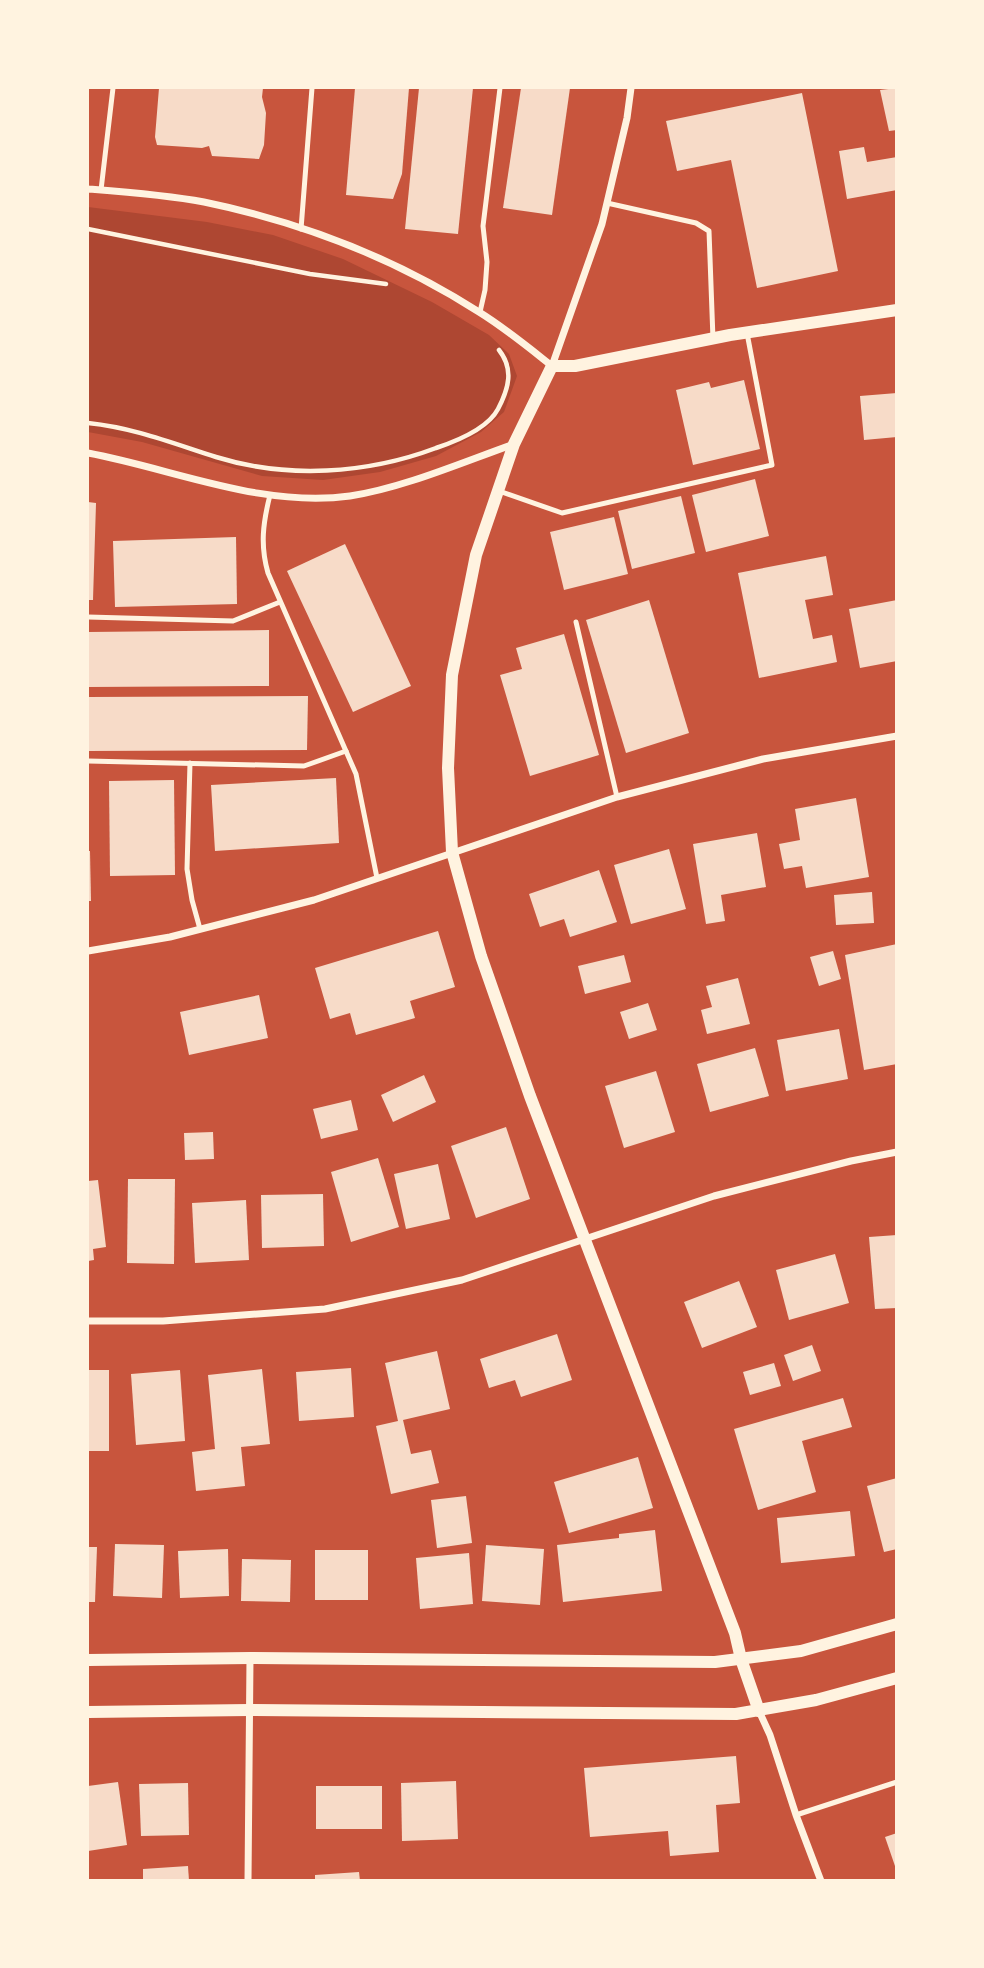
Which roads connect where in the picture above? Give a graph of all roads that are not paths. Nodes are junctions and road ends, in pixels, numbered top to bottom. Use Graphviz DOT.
graph roads {
  1 [pos="113,88"];
  2 [pos="312,88"];
  3 [pos="500,88"];
  4 [pos="631,88"];
  5 [pos="88,189"];
  6 [pos="101,190"];
  7 [pos="607,203"];
  8 [pos="301,229"];
  9 [pos="897,310"];
  10 [pos="480,312"];
  11 [pos="747,333"];
  12 [pos="713,339"];
  13 [pos="552,366"];
  14 [pos="514,444"];
  15 [pos="88,453"];
  16 [pos="498,491"];
  17 [pos="270,495"];
  18 [pos="280,602"];
  19 [pos="88,617"];
  20 [pos="576,622"];
  21 [pos="897,736"];
  22 [pos="346,751"];
  23 [pos="88,761"];
  24 [pos="190,764"];
  25 [pos="617,797"];
  26 [pos="452,852"];
  27 [pos="377,878"];
  28 [pos="200,929"];
  29 [pos="88,951"];
  30 [pos="897,1153"];
  31 [pos="583,1239"];
  32 [pos="88,1321"];
  33 [pos="897,1624"];
  34 [pos="250,1658"];
  35 [pos="741,1659"];
  36 [pos="88,1660"];
  37 [pos="897,1678"];
  38 [pos="249,1710"];
  39 [pos="759,1711"];
  40 [pos="88,1712"];
  41 [pos="897,1782"];
  42 [pos="796,1815"];
  43 [pos="248,1881"];
  44 [pos="821,1881"];
  1 -- 6 [label="lane"];
  2 -- 8 [label="lane"];
  3 -- 10 [label="lane"];
  4 -- 7 [label="street"];
  5 -- 6 [label="street"];
  6 -- 8 [label="street"];
  7 -- 12 [label="lane"];
  7 -- 13 [label="street"];
  8 -- 10 [label="street"];
  9 -- 11 [label="street"];
  10 -- 13 [label="street"];
  11 -- 12 [label="street"];
  11 -- 16 [label="lane"];
  12 -- 13 [label="street"];
  13 -- 14 [label="street"];
  14 -- 16 [label="street"];
  14 -- 17 [label="street"];
  15 -- 17 [label="street"];
  16 -- 26 [label="street"];
  17 -- 18 [label="lane"];
  18 -- 19 [label="lane"];
  18 -- 22 [label="lane"];
  20 -- 25 [label="lane"];
  21 -- 25 [label="street"];
  22 -- 24 [label="lane"];
  22 -- 27 [label="lane"];
  23 -- 24 [label="lane"];
  24 -- 28 [label="lane"];
  25 -- 26 [label="street"];
  26 -- 27 [label="street"];
  26 -- 31 [label="street"];
  27 -- 28 [label="street"];
  28 -- 29 [label="street"];
  30 -- 31 [label="street"];
  31 -- 32 [label="street"];
  31 -- 35 [label="street"];
  33 -- 35 [label="street"];
  34 -- 35 [label="street"];
  34 -- 36 [label="street"];
  34 -- 38 [label="street"];
  35 -- 39 [label="street"];
  37 -- 39 [label="street"];
  38 -- 39 [label="street"];
  38 -- 40 [label="street"];
  38 -- 43 [label="street"];
  39 -- 42 [label="street"];
  41 -- 42 [label="lane"];
  42 -- 44 [label="street"];
}
